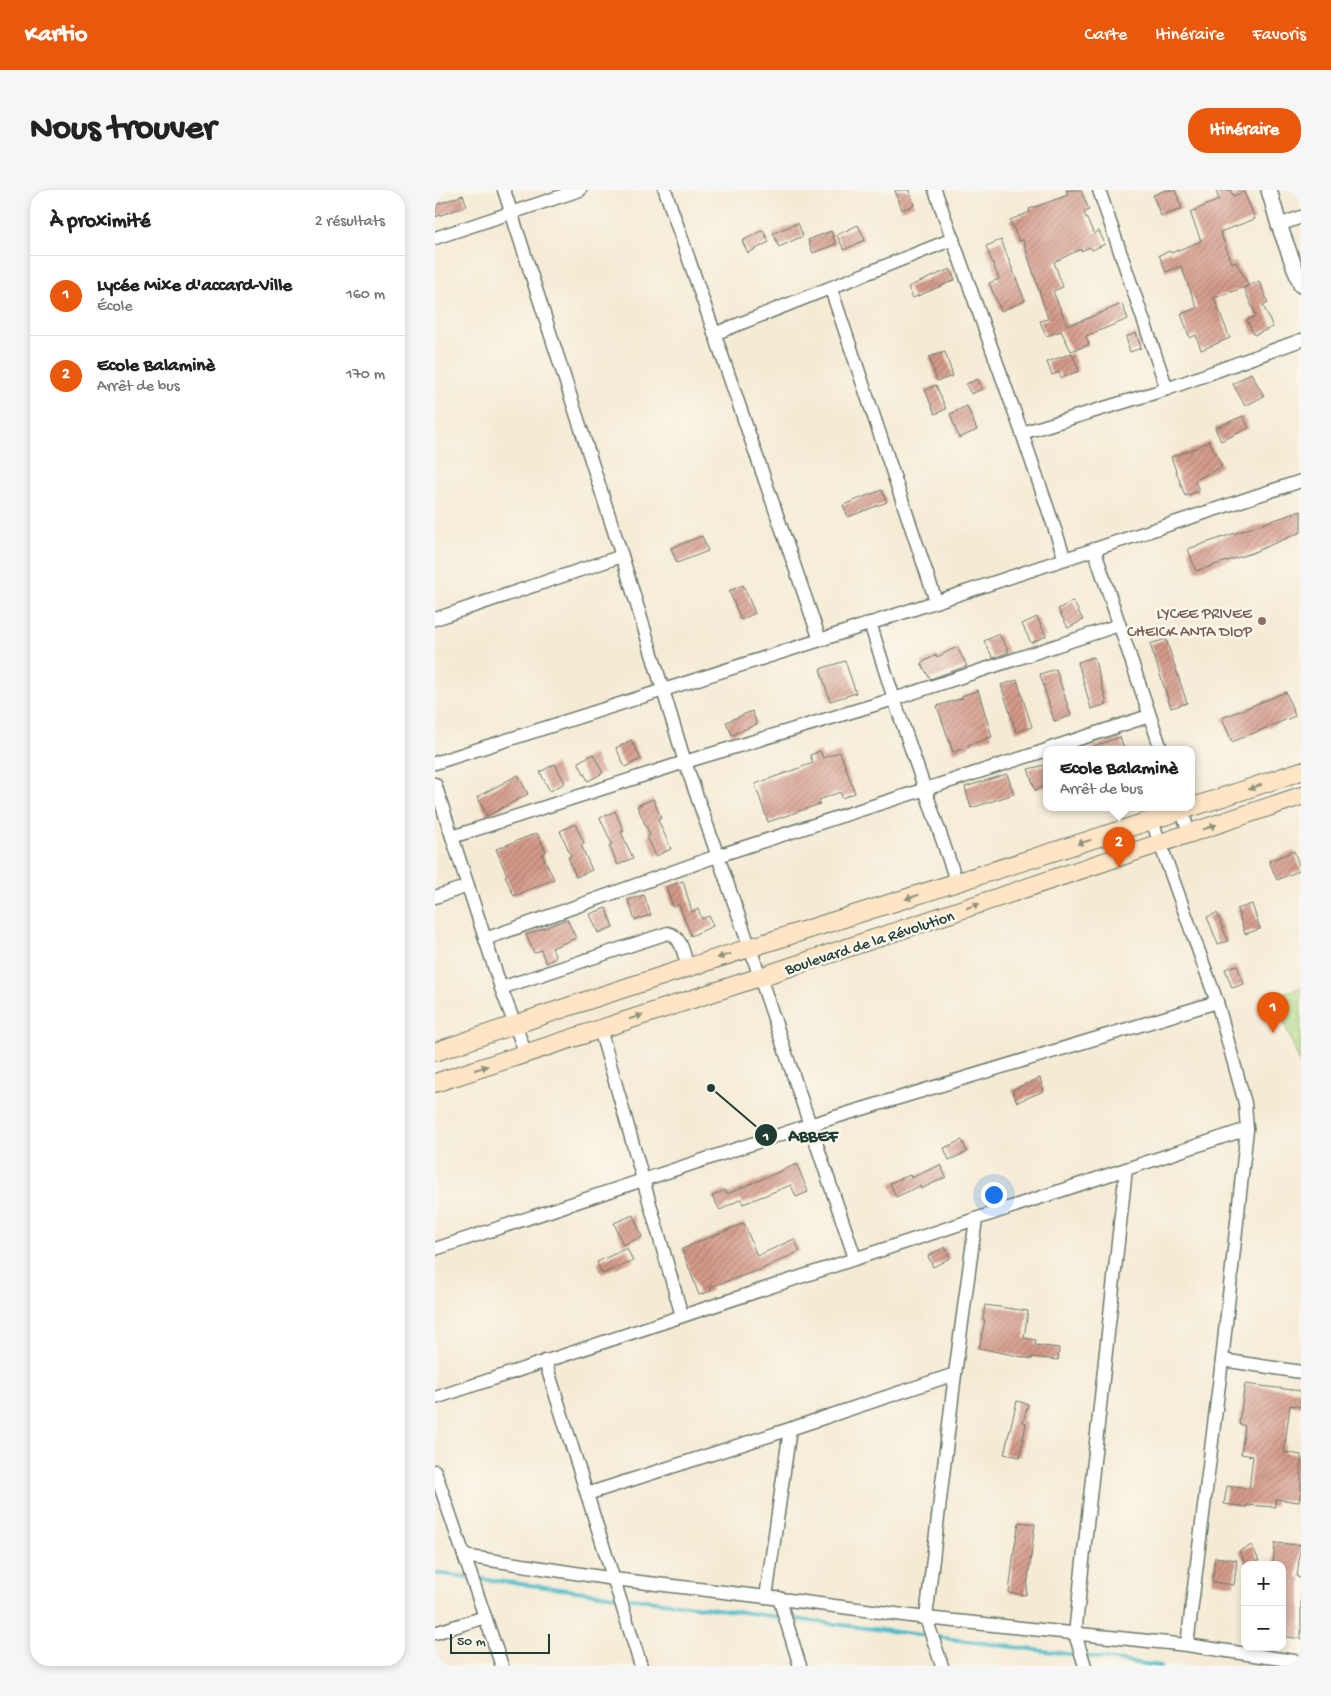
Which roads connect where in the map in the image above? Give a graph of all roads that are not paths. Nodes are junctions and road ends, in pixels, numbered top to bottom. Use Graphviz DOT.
graph roads {
  1 [pos="504,190"];
  2 [pos="580,190"];
  3 [pos="665,190"];
  4 [pos="935,190"];
  5 [pos="1099,190"];
  6 [pos="1269,190"];
  7 [pos="513,213"];
  8 [pos="1301,217"];
  9 [pos="1279,225"];
  10 [pos="435,238"];
  11 [pos="953,239"];
  12 [pos="1301,285"];
  13 [pos="831,289"];
  14 [pos="714,334"];
  15 [pos="1301,340"];
  16 [pos="1167,389"];
  17 [pos="1022,433"];
  18 [pos="1301,481"];
  19 [pos="1094,549"];
  20 [pos="622,556"];
  21 [pos="1065,559"];
  22 [pos="936,601"];
  23 [pos="435,619"];
  24 [pos="869,623"];
  25 [pos="1119,625"];
  26 [pos="820,640"];
  27 [pos="662,689"];
  28 [pos="894,699"];
  29 [pos="1149,716"];
  30 [pos="1059,746"];
  31 [pos="1160,746"];
  32 [pos="1043,751"];
  33 [pos="685,762"];
  34 [pos="435,763"];
  35 [pos="1301,771"];
  36 [pos="435,784"];
  37 [pos="925,790"];
  38 [pos="1301,796"];
  39 [pos="1195,805"];
  40 [pos="1177,811"];
  41 [pos="1183,811"];
  42 [pos="1152,821"];
  43 [pos="1189,834"];
  44 [pos="452,837"];
  45 [pos="1161,844"];
  46 [pos="717,856"];
  47 [pos="957,883"];
  48 [pos="468,886"];
  49 [pos="435,897"];
  50 [pos="485,939"];
  51 [pos="750,948"];
  52 [pos="688,968"];
  53 [pos="760,977"];
  54 [pos="501,988"];
  55 [pos="1217,1002"];
  56 [pos="515,1024"];
  57 [pos="600,1029"];
  58 [pos="435,1052"];
  59 [pos="526,1054"];
  60 [pos="435,1083"];
  61 [pos="809,1125"];
  62 [pos="1247,1129"];
  63 [pos="1126,1169"];
  64 [pos="643,1180"];
  65 [pos="976,1218"];
  66 [pos="435,1249"];
  67 [pos="855,1258"];
  68 [pos="682,1316"];
  69 [pos="1222,1360"];
  70 [pos="545,1361"];
  71 [pos="1301,1372"];
  72 [pos="955,1374"];
  73 [pos="435,1398"];
  74 [pos="790,1429"];
  75 [pos="435,1471"];
  76 [pos="587,1494"];
  77 [pos="464,1556"];
  78 [pos="614,1579"];
  79 [pos="766,1597"];
  80 [pos="779,1598"];
  81 [pos="485,1616"];
  82 [pos="926,1618"];
  83 [pos="435,1633"];
  84 [pos="1075,1634"];
  85 [pos="1187,1645"];
  86 [pos="1301,1662"];
  87 [pos="502,1666"];
  88 [pos="641,1666"];
  89 [pos="800,1666"];
  90 [pos="942,1666"];
  91 [pos="1085,1666"];
  1 -- 7 [label="street"];
  2 -- 7 [label="street"];
  3 -- 14 [label="street"];
  4 -- 11 [label="street"];
  5 -- 16 [label="street"];
  6 -- 9 [label="street"];
  7 -- 10 [label="street"];
  7 -- 20 [label="street"];
  8 -- 9 [label="street"];
  9 -- 12 [label="street"];
  11 -- 13 [label="street"];
  11 -- 17 [label="street"];
  13 -- 14 [label="street"];
  13 -- 22 [label="street"];
  14 -- 26 [label="street"];
  15 -- 16 [label="street"];
  16 -- 17 [label="street"];
  17 -- 21 [label="street"];
  18 -- 19 [label="street"];
  19 -- 21 [label="street"];
  19 -- 25 [label="street"];
  20 -- 23 [label="street"];
  20 -- 27 [label="street"];
  21 -- 22 [label="street"];
  22 -- 24 [label="street"];
  24 -- 26 [label="street"];
  24 -- 28 [label="street"];
  25 -- 28 [label="street"];
  25 -- 29 [label="street"];
  26 -- 27 [label="street"];
  27 -- 33 [label="street"];
  27 -- 34 [label="street"];
  28 -- 33 [label="street"];
  28 -- 37 [label="street"];
  29 -- 30 [label="street"];
  29 -- 31 [label="street"];
  32 -- 37 [label="street"];
  33 -- 44 [label="street"];
  33 -- 46 [label="street"];
  35 -- 39 [label="main road, Boulevard de la Révolution, one-way"];
  36 -- 44 [label="street"];
  37 -- 46 [label="street"];
  37 -- 47 [label="street"];
  43 -- 38 [label="main road, Boulevard de la Révolution, one-way"];
  40 -- 42 [label="main road, Boulevard de la Révolution"];
  41 -- 43 [label="street"];
  42 -- 45 [label="street"];
  42 -- 47 [label="main road, Boulevard de la Révolution, one-way"];
  43 -- 45 [label="main road, Boulevard de la Révolution"];
  44 -- 48 [label="street"];
  53 -- 45 [label="main road, Boulevard de la Révolution, one-way"];
  45 -- 55 [label="street"];
  46 -- 50 [label="street"];
  46 -- 51 [label="street"];
  47 -- 51 [label="main road, Boulevard de la Révolution, one-way"];
  48 -- 49 [label="street"];
  48 -- 50 [label="street"];
  50 -- 54 [label="street"];
  51 -- 52 [label="main road, Boulevard de la Révolution, one-way"];
  51 -- 53 [label="street"];
  52 -- 54 [label="street"];
  52 -- 56 [label="main road, Boulevard de la Révolution"];
  57 -- 53 [label="main road, Boulevard de la Révolution, one-way"];
  53 -- 61 [label="street"];
  54 -- 56 [label="street"];
  55 -- 61 [label="street"];
  55 -- 62 [label="street"];
  56 -- 58 [label="main road, Boulevard de la Révolution"];
  56 -- 59 [label="street"];
  57 -- 59 [label="main road, Boulevard de la Révolution"];
  57 -- 64 [label="street"];
  60 -- 59 [label="main road, Boulevard de la Révolution, one-way"];
  61 -- 64 [label="street"];
  61 -- 67 [label="street"];
  62 -- 63 [label="street"];
  62 -- 69 [label="street"];
  63 -- 65 [label="street"];
  63 -- 84 [label="street"];
  64 -- 66 [label="street"];
  64 -- 68 [label="street"];
  65 -- 67 [label="street"];
  65 -- 72 [label="street"];
  67 -- 68 [label="street"];
  68 -- 70 [label="street"];
  69 -- 71 [label="street"];
  69 -- 85 [label="street"];
  70 -- 73 [label="street"];
  70 -- 76 [label="street"];
  72 -- 74 [label="street"];
  72 -- 82 [label="street"];
  74 -- 76 [label="street"];
  74 -- 79 [label="street"];
  75 -- 77 [label="street"];
  76 -- 78 [label="street"];
  77 -- 78 [label="street"];
  77 -- 81 [label="street"];
  78 -- 79 [label="street"];
  78 -- 88 [label="street"];
  79 -- 80 [label="street"];
  80 -- 82 [label="street"];
  80 -- 89 [label="street"];
  81 -- 83 [label="street"];
  81 -- 87 [label="street"];
  82 -- 84 [label="street"];
  82 -- 90 [label="street"];
  84 -- 85 [label="street"];
  84 -- 91 [label="street"];
  85 -- 86 [label="street"];
}
